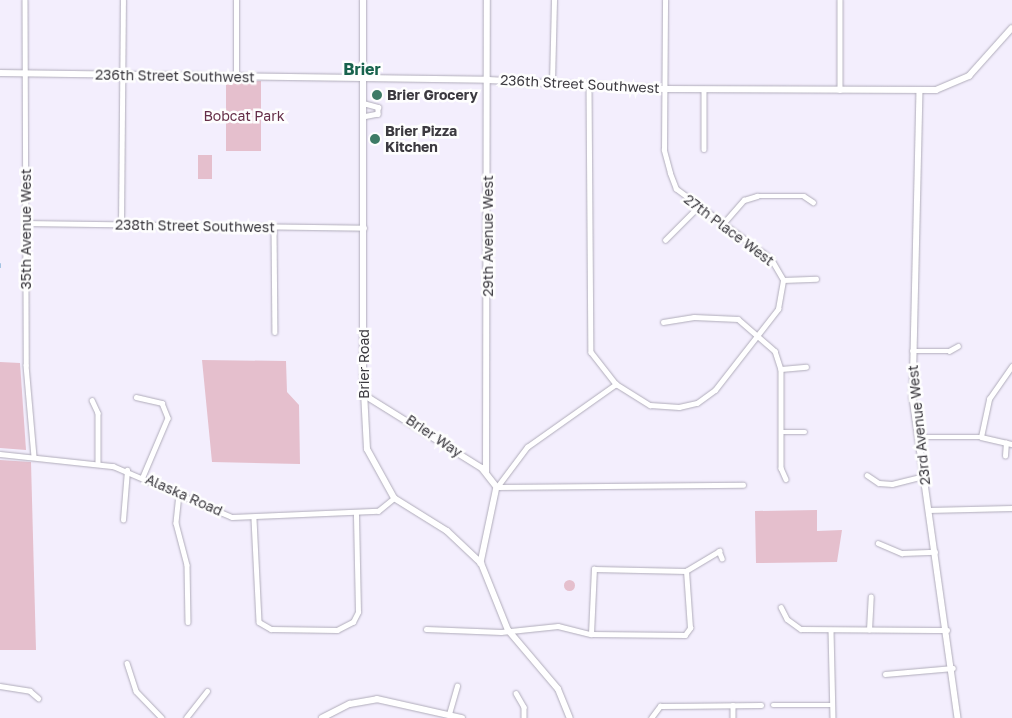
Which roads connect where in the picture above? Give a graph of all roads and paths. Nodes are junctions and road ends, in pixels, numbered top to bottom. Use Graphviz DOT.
graph roads {
  1 [pos="25,0"];
  2 [pos="123,0"];
  3 [pos="236,0"];
  4 [pos="364,0"];
  5 [pos="488,0"];
  6 [pos="554,0"];
  7 [pos="665,0"];
  8 [pos="840,0"];
  9 [pos="1012,28"];
  10 [pos="0,73"];
  11 [pos="25,73"];
  12 [pos="123,75"];
  13 [pos="236,77"];
  14 [pos="363,80"];
  15 [pos="488,80"];
  16 [pos="552,82"];
  17 [pos="589,83"];
  18 [pos="664,89"];
  19 [pos="704,90"];
  20 [pos="840,90"];
  21 [pos="920,90"];
  22 [pos="363,103"];
  23 [pos="363,117"];
  24 [pos="704,148"];
  25 [pos="813,202"];
  26 [pos="696,208"];
  27 [pos="26,223"];
  28 [pos="122,224"];
  29 [pos="722,225"];
  30 [pos="274,227"];
  31 [pos="364,228"];
  32 [pos="665,240"];
  33 [pos="816,279"];
  34 [pos="783,280"];
  35 [pos="663,322"];
  36 [pos="275,332"];
  37 [pos="759,333"];
  38 [pos="958,346"];
  39 [pos="912,351"];
  40 [pos="1012,366"];
  41 [pos="806,367"];
  42 [pos="781,369"];
  43 [pos="616,384"];
  44 [pos="363,394"];
  45 [pos="136,397"];
  46 [pos="92,400"];
  47 [pos="781,432"];
  48 [pos="805,432"];
  49 [pos="917,437"];
  50 [pos="981,437"];
  51 [pos="1006,443"];
  52 [pos="1012,444"];
  53 [pos="0,454"];
  54 [pos="1005,456"];
  55 [pos="34,457"];
  56 [pos="98,463"];
  57 [pos="127,470"];
  58 [pos="486,472"];
  59 [pos="867,475"];
  60 [pos="144,476"];
  61 [pos="923,476"];
  62 [pos="786,479"];
  63 [pos="743,485"];
  64 [pos="497,487"];
  65 [pos="179,494"];
  66 [pos="394,498"];
  67 [pos="1012,508"];
  68 [pos="928,510"];
  69 [pos="356,513"];
  70 [pos="254,519"];
  71 [pos="124,520"];
  72 [pos="878,543"];
  73 [pos="934,552"];
  74 [pos="722,558"];
  75 [pos="481,563"];
  76 [pos="686,571"];
  77 [pos="870,597"];
  78 [pos="781,607"];
  79 [pos="188,622"];
  80 [pos="426,629"];
  81 [pos="508,630"];
  82 [pos="831,630"];
  83 [pos="869,630"];
  84 [pos="947,630"];
  85 [pos="591,634"];
  86 [pos="127,663"];
  87 [pos="953,668"];
  88 [pos="885,674"];
  89 [pos="0,686"];
  90 [pos="457,686"];
  91 [pos="207,691"];
  92 [pos="516,693"];
  93 [pos="38,698"];
  94 [pos="773,704"];
  95 [pos="733,705"];
  96 [pos="761,705"];
  97 [pos="833,705"];
  98 [pos="449,714"];
  99 [pos="162,718"];
  100 [pos="186,718"];
  101 [pos="322,718"];
  102 [pos="462,718"];
  103 [pos="524,718"];
  104 [pos="570,718"];
  105 [pos="651,718"];
  106 [pos="733,718"];
  107 [pos="833,718"];
  108 [pos="958,718"];
  1 -- 11 [label="street, 35th Avenue West"];
  2 -- 12 [label="street"];
  3 -- 13 [label="street"];
  4 -- 14 [label="main road, Brier Road"];
  5 -- 15 [label="street, 29th Avenue West"];
  6 -- 16 [label="street"];
  7 -- 18 [label="street, 27th Place West"];
  8 -- 20 [label="street"];
  9 -- 21 [label="street, 236th Street Southwest"];
  10 -- 11 [label="street, 236th Street Southwest"];
  11 -- 12 [label="street, 236th Street Southwest"];
  11 -- 27 [label="street, 35th Avenue West"];
  12 -- 13 [label="street, 236th Street Southwest"];
  12 -- 28 [label="street"];
  13 -- 14 [label="street, 236th Street Southwest"];
  14 -- 15 [label="street, 236th Street Southwest"];
  14 -- 22 [label="main road, Brier Road"];
  15 -- 16 [label="street, 236th Street Southwest"];
  15 -- 58 [label="street, 29th Avenue West"];
  16 -- 17 [label="street, 236th Street Southwest"];
  17 -- 18 [label="street, 236th Street Southwest"];
  17 -- 43 [label="street, 27th Place West"];
  18 -- 19 [label="street, 236th Street Southwest"];
  18 -- 26 [label="street, 27th Place West"];
  19 -- 20 [label="street, 236th Street Southwest"];
  19 -- 24 [label="street"];
  20 -- 21 [label="street, 236th Street Southwest"];
  21 -- 39 [label="street, 23rd Avenue West"];
  22 -- 23 [label="main road, Brier Road"];
  22 -- 23 [label="street"];
  23 -- 31 [label="main road, Brier Road"];
  25 -- 29 [label="street"];
  26 -- 29 [label="street, 27th Place West"];
  26 -- 32 [label="street"];
  27 -- 28 [label="street, 238th Street Southwest"];
  27 -- 55 [label="street, 35th Avenue West"];
  28 -- 30 [label="street, 238th Street Southwest"];
  29 -- 34 [label="street, 27th Place West"];
  30 -- 31 [label="street, 238th Street Southwest"];
  30 -- 36 [label="street"];
  31 -- 44 [label="main road, Brier Road"];
  33 -- 34 [label="street"];
  34 -- 37 [label="street, 27th Place West"];
  35 -- 37 [label="street"];
  37 -- 42 [label="street"];
  37 -- 43 [label="street, 27th Place West"];
  38 -- 39 [label="street"];
  39 -- 49 [label="street, 23rd Avenue West"];
  40 -- 50 [label="street"];
  41 -- 42 [label="street"];
  42 -- 47 [label="street"];
  43 -- 64 [label="street"];
  44 -- 58 [label="street, Brier Way"];
  44 -- 66 [label="main road, Brier Road"];
  45 -- 60 [label="street"];
  46 -- 56 [label="street"];
  47 -- 48 [label="street"];
  47 -- 62 [label="street"];
  49 -- 50 [label="street"];
  49 -- 61 [label="street, 23rd Avenue West"];
  50 -- 51 [label="street"];
  51 -- 52 [label="street"];
  51 -- 54 [label="street"];
  53 -- 55 [label="street, Alaska Road"];
  55 -- 56 [label="street, Alaska Road"];
  56 -- 57 [label="street, Alaska Road"];
  57 -- 60 [label="street, Alaska Road"];
  57 -- 71 [label="street"];
  58 -- 64 [label="street, Brier Way"];
  59 -- 61 [label="street"];
  60 -- 65 [label="street, Alaska Road"];
  61 -- 68 [label="street, 23rd Avenue West"];
  63 -- 64 [label="street"];
  64 -- 75 [label="street"];
  65 -- 70 [label="street, Alaska Road"];
  65 -- 79 [label="street"];
  66 -- 69 [label="street, Alaska Road"];
  66 -- 75 [label="main road, Brier Road"];
  67 -- 68 [label="street"];
  68 -- 73 [label="street, 23rd Avenue West"];
  69 -- 70 [label="street, Alaska Road"];
  69 -- 70 [label="street"];
  72 -- 73 [label="street"];
  73 -- 84 [label="street, 23rd Avenue West"];
  74 -- 76 [label="street"];
  75 -- 81 [label="main road, Brier Road"];
  76 -- 85 [label="street"];
  76 -- 85 [label="street"];
  77 -- 83 [label="street"];
  78 -- 82 [label="street"];
  80 -- 81 [label="street"];
  81 -- 85 [label="street"];
  81 -- 104 [label="main road, Brier Road"];
  82 -- 83 [label="street"];
  82 -- 97 [label="street"];
  83 -- 84 [label="street"];
  84 -- 87 [label="street, 23rd Avenue West"];
  86 -- 99 [label="street"];
  87 -- 88 [label="street"];
  87 -- 108 [label="street, 23rd Avenue West"];
  89 -- 93 [label="street"];
  90 -- 98 [label="street"];
  91 -- 100 [label="street"];
  92 -- 103 [label="street"];
  94 -- 97 [label="street"];
  95 -- 96 [label="street"];
  95 -- 105 [label="street"];
  95 -- 106 [label="street"];
  97 -- 107 [label="street"];
  98 -- 101 [label="street"];
  98 -- 102 [label="street"];
}
